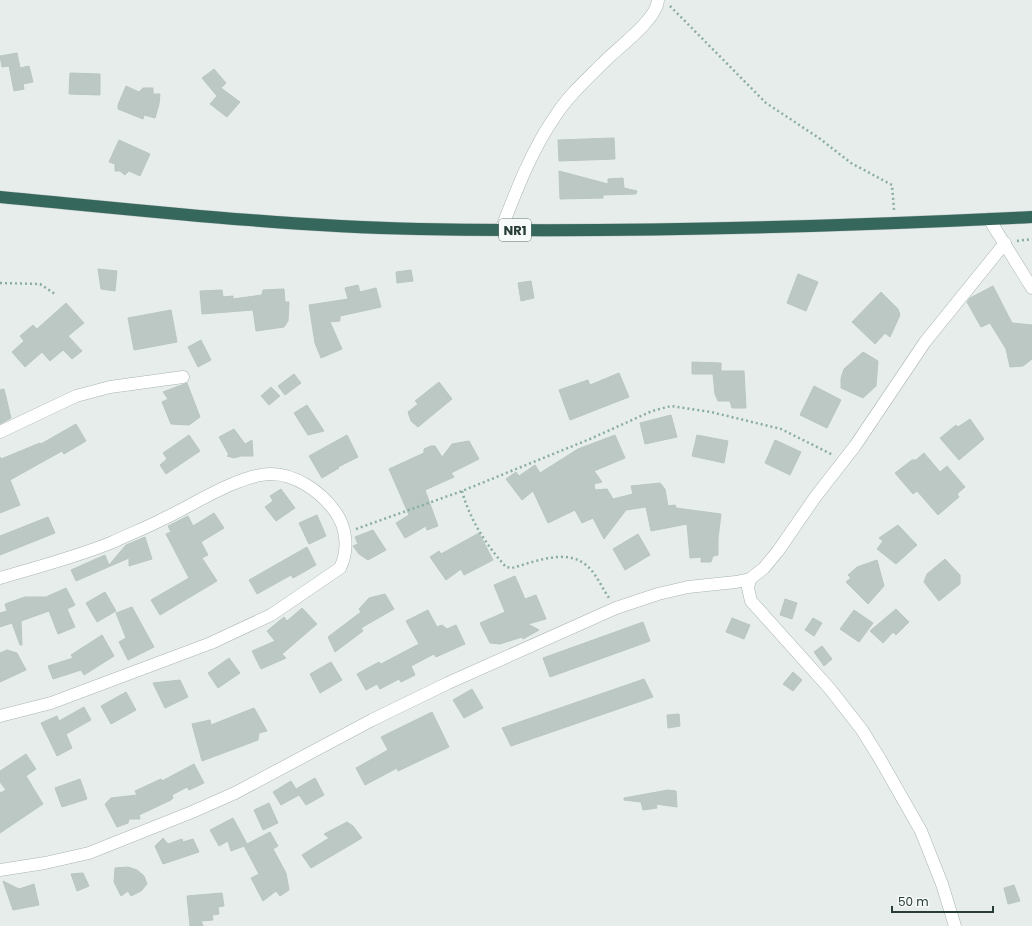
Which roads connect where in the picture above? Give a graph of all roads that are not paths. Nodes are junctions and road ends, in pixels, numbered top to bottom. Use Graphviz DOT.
graph roads {
  1 [pos="658,0"];
  2 [pos="0,197"];
  3 [pos="1032,216"];
  4 [pos="989,219"];
  5 [pos="501,230"];
  6 [pos="1005,243"];
  7 [pos="1032,288"];
  8 [pos="183,377"];
  9 [pos="0,432"];
  10 [pos="0,578"];
  11 [pos="750,579"];
  12 [pos="0,716"];
  13 [pos="0,870"];
  14 [pos="955,926"];
  1 -- 5 [label="street"];
  2 -- 5 [label="highway, NR1"];
  3 -- 4 [label="highway, NR1"];
  4 -- 5 [label="highway, NR1"];
  4 -- 6 [label="street"];
  6 -- 7 [label="street"];
  6 -- 11 [label="street"];
  8 -- 9 [label="street"];
  10 -- 12 [label="street"];
  11 -- 13 [label="street"];
  11 -- 14 [label="street"];
}
